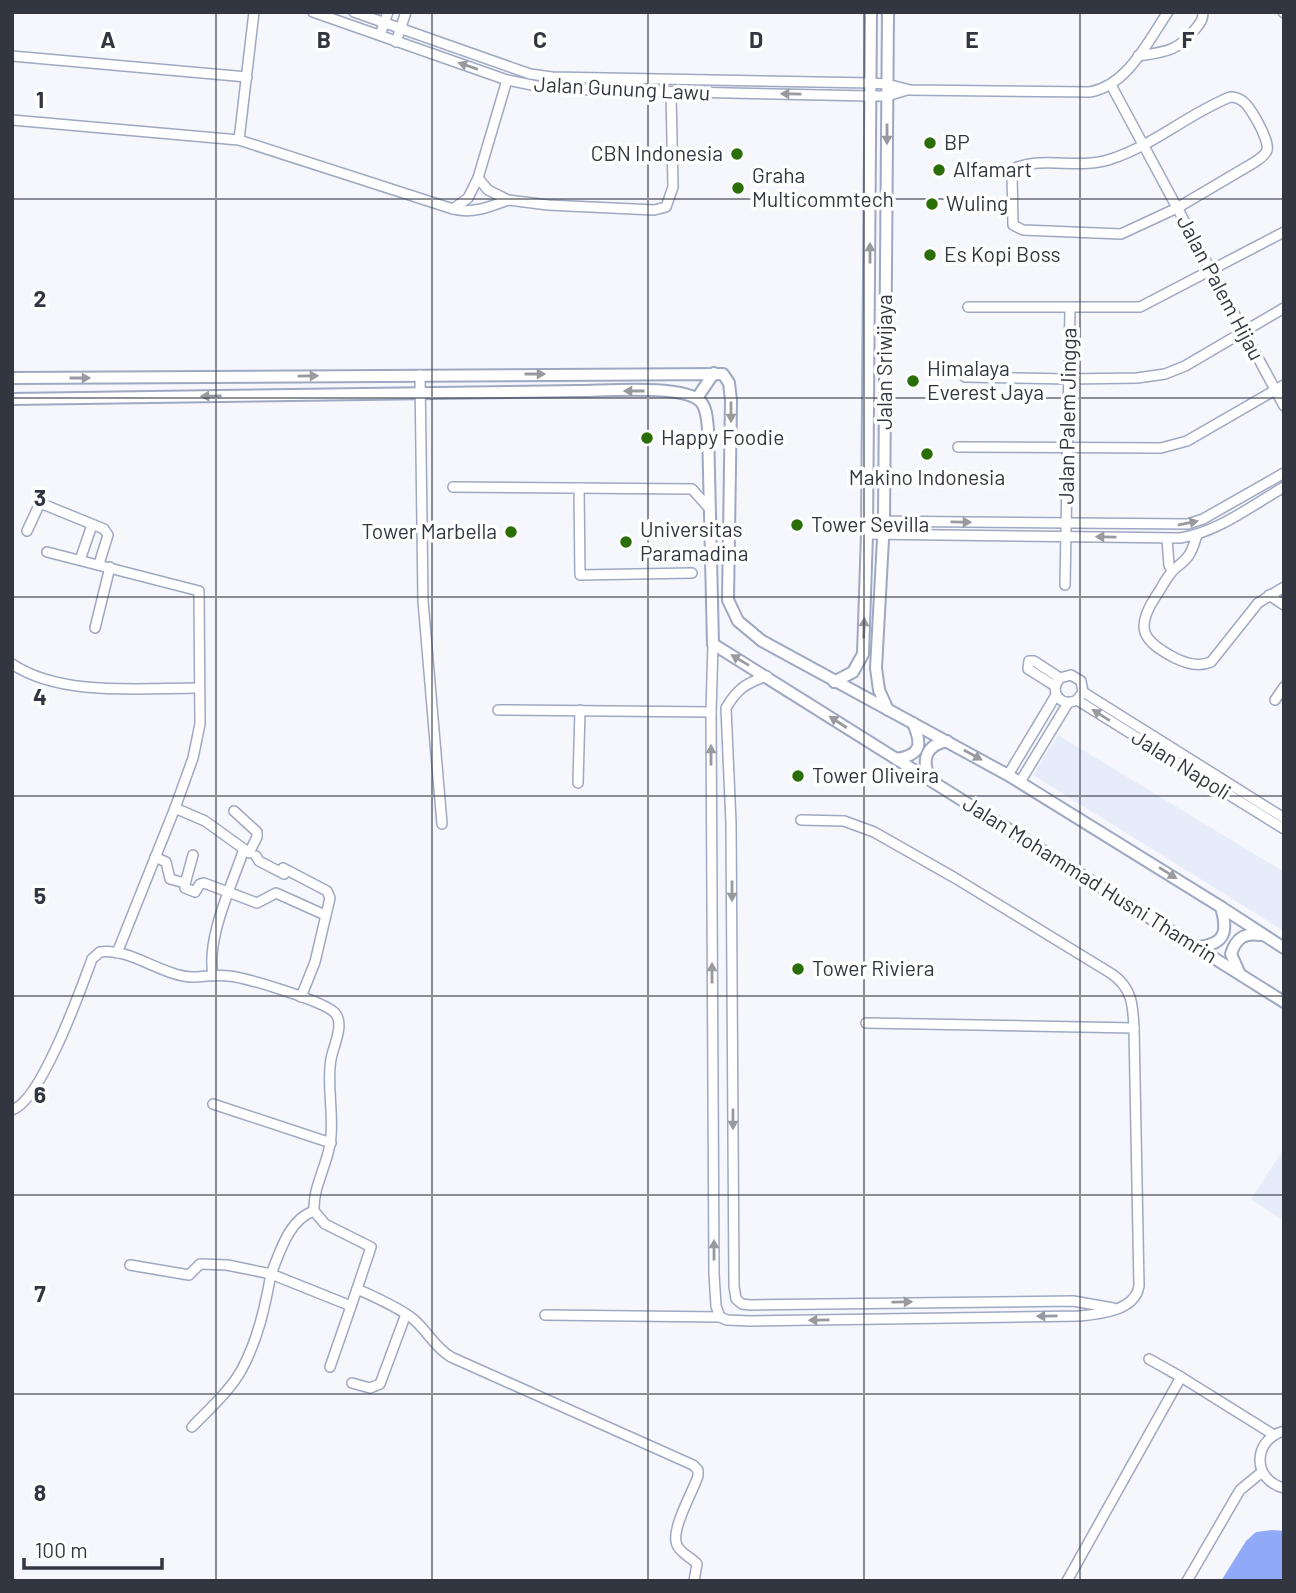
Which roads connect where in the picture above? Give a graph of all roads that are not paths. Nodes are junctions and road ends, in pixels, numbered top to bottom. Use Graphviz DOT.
graph roads {
  1 [pos="254,12"];
  2 [pos="313,12"];
  3 [pos="354,12"];
  4 [pos="388,12"];
  5 [pos="406,12"];
  6 [pos="871,12"];
  7 [pos="888,12"];
  8 [pos="1203,12"];
  9 [pos="1166,13"];
  10 [pos="384,23"];
  11 [pos="401,28"];
  12 [pos="380,36"];
  13 [pos="396,42"];
  14 [pos="12,56"];
  15 [pos="1138,56"];
  16 [pos="247,77"];
  17 [pos="507,80"];
  18 [pos="870,83"];
  19 [pos="887,84"];
  20 [pos="1111,85"];
  21 [pos="908,90"];
  22 [pos="671,92"];
  23 [pos="865,96"];
  24 [pos="887,96"];
  25 [pos="12,120"];
  26 [pos="239,140"];
  27 [pos="1144,146"];
  28 [pos="478,177"];
  29 [pos="508,200"];
  30 [pos="1177,208"];
  31 [pos="453,209"];
  32 [pos="1284,232"];
  33 [pos="1211,271"];
  34 [pos="968,307"];
  35 [pos="1284,308"];
  36 [pos="1070,309"];
  37 [pos="1243,331"];
  38 [pos="714,373"];
  39 [pos="420,375"];
  40 [pos="965,377"];
  41 [pos="12,379"];
  42 [pos="1068,379"];
  43 [pos="1279,387"];
  44 [pos="419,393"];
  45 [pos="697,398"];
  46 [pos="12,399"];
  47 [pos="1284,406"];
  48 [pos="958,447"];
  49 [pos="1068,447"];
  50 [pos="1284,473"];
  51 [pos="1284,486"];
  52 [pos="453,487"];
  53 [pos="579,488"];
  54 [pos="709,508"];
  55 [pos="867,521"];
  56 [pos="888,521"];
  57 [pos="1066,523"];
  58 [pos="92,525"];
  59 [pos="27,531"];
  60 [pos="867,534"];
  61 [pos="888,534"];
  62 [pos="1197,535"];
  63 [pos="1066,536"];
  64 [pos="1167,539"];
  65 [pos="47,552"];
  66 [pos="80,560"];
  67 [pos="99,564"];
  68 [pos="110,567"];
  69 [pos="1172,571"];
  70 [pos="692,573"];
  71 [pos="1065,585"];
  72 [pos="1284,587"];
  73 [pos="1269,595"];
  74 [pos="1284,605"];
  75 [pos="95,628"];
  76 [pos="713,644"];
  77 [pos="12,664"];
  78 [pos="767,676"];
  79 [pos="834,682"];
  80 [pos="1057,686"];
  81 [pos="1284,687"];
  82 [pos="199,688"];
  83 [pos="1076,698"];
  84 [pos="1275,701"];
  85 [pos="498,710"];
  86 [pos="580,710"];
  87 [pos="888,710"];
  88 [pos="711,712"];
  89 [pos="913,722"];
  90 [pos="947,741"];
  91 [pos="896,759"];
  92 [pos="1008,775"];
  93 [pos="930,778"];
  94 [pos="1020,782"];
  95 [pos="578,783"];
  96 [pos="176,808"];
  97 [pos="234,811"];
  98 [pos="1284,818"];
  99 [pos="801,820"];
  100 [pos="442,824"];
  101 [pos="1284,830"];
  102 [pos="252,854"];
  103 [pos="193,855"];
  104 [pos="155,856"];
  105 [pos="185,883"];
  106 [pos="229,894"];
  107 [pos="1221,907"];
  108 [pos="325,915"];
  109 [pos="1264,935"];
  110 [pos="1198,947"];
  111 [pos="1284,948"];
  112 [pos="117,953"];
  113 [pos="213,975"];
  114 [pos="1240,975"];
  115 [pos="301,997"];
  116 [pos="1284,1002"];
  117 [pos="713,1013"];
  118 [pos="732,1013"];
  119 [pos="866,1023"];
  120 [pos="1134,1028"];
  121 [pos="213,1104"];
  122 [pos="12,1110"];
  123 [pos="331,1143"];
  124 [pos="314,1211"];
  125 [pos="130,1265"];
  126 [pos="271,1274"];
  127 [pos="357,1289"];
  128 [pos="351,1306"];
  129 [pos="1114,1309"];
  130 [pos="406,1314"];
  131 [pos="545,1315"];
  132 [pos="720,1317"];
  133 [pos="1149,1359"];
  134 [pos="330,1367"];
  135 [pos="1181,1377"];
  136 [pos="352,1383"];
  137 [pos="192,1427"];
  138 [pos="1279,1433"];
  139 [pos="1262,1472"];
  140 [pos="1284,1488"];
  141 [pos="694,1581"];
  142 [pos="1067,1581"];
  143 [pos="1187,1581"];
  1 -- 16 [label="street"];
  2 -- 12 [label="street, Jalan Gunung Lawu"];
  3 -- 10 [label="street, Jalan Gunung Lawu"];
  4 -- 10 [label="street"];
  5 -- 11 [label="street"];
  6 -- 18 [label="street, Jalan Sriwijaya"];
  7 -- 19 [label="street, Jalan Sriwijaya"];
  8 -- 15 [label="street"];
  9 -- 15 [label="street"];
  10 -- 11 [label="street, Jalan Gunung Lawu"];
  10 -- 12 [label="street"];
  11 -- 13 [label="street"];
  11 -- 18 [label="street, Jalan Gunung Lawu"];
  12 -- 13 [label="street, Jalan Gunung Lawu"];
  17 -- 13 [label="street, Jalan Gunung Lawu, one-way"];
  14 -- 16 [label="street"];
  15 -- 20 [label="street"];
  16 -- 26 [label="street"];
  17 -- 22 [label="street, Jalan Gunung Lawu"];
  17 -- 28 [label="street"];
  18 -- 19 [label="street, Jalan Gunung Lawu"];
  18 -- 23 [label="street, Jalan Sriwijaya"];
  19 -- 21 [label="street, Jalan Gunung Lawu"];
  19 -- 24 [label="street, Jalan Sriwijaya"];
  20 -- 21 [label="street"];
  20 -- 27 [label="street, Jalan Palem Hijau"];
  21 -- 24 [label="street, Jalan Gunung Lawu"];
  23 -- 22 [label="street, Jalan Gunung Lawu, one-way"];
  22 -- 29 [label="street"];
  23 -- 24 [label="street, Jalan Gunung Lawu"];
  55 -- 23 [label="street, Jalan Sriwijaya, one-way"];
  24 -- 56 [label="street, Jalan Sriwijaya, one-way"];
  25 -- 26 [label="street"];
  26 -- 31 [label="street"];
  27 -- 30 [label="street, Jalan Palem Hijau"];
  27 -- 30 [label="street"];
  27 -- 30 [label="street"];
  28 -- 29 [label="street"];
  28 -- 31 [label="street"];
  29 -- 31 [label="street"];
  30 -- 33 [label="street, Jalan Palem Hijau"];
  32 -- 33 [label="street"];
  33 -- 36 [label="street"];
  33 -- 37 [label="street, Jalan Palem Hijau"];
  34 -- 36 [label="street"];
  35 -- 37 [label="street"];
  36 -- 42 [label="street, Jalan Palem Jingga"];
  37 -- 42 [label="street"];
  37 -- 43 [label="street, Jalan Palem Hijau"];
  39 -- 38 [label="street, one-way"];
  38 -- 45 [label="street"];
  38 -- 79 [label="street, one-way"];
  41 -- 39 [label="street, one-way"];
  39 -- 44 [label="street"];
  40 -- 42 [label="street"];
  42 -- 49 [label="street, Jalan Palem Jingga"];
  43 -- 47 [label="street, Jalan Palem Hijau"];
  43 -- 49 [label="street"];
  45 -- 44 [label="street, one-way"];
  44 -- 46 [label="street, one-way"];
  44 -- 100 [label="street"];
  45 -- 54 [label="street"];
  48 -- 49 [label="street"];
  49 -- 57 [label="street, Jalan Palem Jingga"];
  57 -- 50 [label="street, one-way"];
  51 -- 62 [label="street"];
  52 -- 53 [label="street"];
  53 -- 54 [label="street"];
  53 -- 70 [label="street"];
  54 -- 76 [label="street"];
  55 -- 56 [label="street"];
  55 -- 60 [label="street, Jalan Sriwijaya"];
  56 -- 57 [label="street, one-way"];
  56 -- 61 [label="street, Jalan Sriwijaya"];
  57 -- 63 [label="street, Jalan Palem Jingga"];
  58 -- 59 [label="street"];
  58 -- 66 [label="street"];
  58 -- 67 [label="street"];
  60 -- 61 [label="street"];
  79 -- 60 [label="street, Jalan Sriwijaya, one-way"];
  61 -- 63 [label="street"];
  61 -- 87 [label="street, Jalan Sriwijaya"];
  62 -- 64 [label="street"];
  62 -- 69 [label="street"];
  64 -- 63 [label="street, one-way"];
  63 -- 71 [label="street, Jalan Palem Jingga"];
  64 -- 69 [label="street"];
  65 -- 66 [label="street"];
  66 -- 67 [label="street"];
  67 -- 68 [label="street"];
  68 -- 75 [label="street"];
  68 -- 82 [label="street"];
  69 -- 73 [label="street"];
  72 -- 73 [label="street"];
  73 -- 74 [label="street"];
  78 -- 76 [label="street, Jalan Mohammad Husni Thamrin, one-way"];
  76 -- 88 [label="street"];
  77 -- 82 [label="street"];
  91 -- 78 [label="street, Jalan Mohammad Husni Thamrin, one-way"];
  78 -- 118 [label="street, one-way"];
  79 -- 87 [label="street"];
  80 -- 83 [label="street, Jalan Napoli"];
  80 -- 83 [label="street, Jalan Napoli"];
  80 -- 92 [label="street"];
  81 -- 84 [label="street"];
  82 -- 96 [label="street"];
  83 -- 94 [label="street"];
  83 -- 98 [label="street, Jalan Napoli"];
  101 -- 83 [label="street, Jalan Napoli, one-way"];
  85 -- 86 [label="street"];
  86 -- 88 [label="street"];
  86 -- 95 [label="street"];
  87 -- 89 [label="street"];
  117 -- 88 [label="street, one-way"];
  89 -- 90 [label="street"];
  89 -- 91 [label="street"];
  90 -- 92 [label="street, one-way"];
  90 -- 93 [label="street"];
  91 -- 93 [label="street, Jalan Mohammad Husni Thamrin"];
  92 -- 94 [label="street"];
  93 -- 110 [label="street, Jalan Mohammad Husni Thamrin"];
  94 -- 107 [label="street, one-way"];
  96 -- 102 [label="street"];
  96 -- 104 [label="street"];
  97 -- 102 [label="street"];
  99 -- 120 [label="street"];
  102 -- 106 [label="street"];
  102 -- 108 [label="street"];
  103 -- 105 [label="street"];
  104 -- 105 [label="street"];
  104 -- 112 [label="street"];
  105 -- 106 [label="street"];
  106 -- 108 [label="street"];
  106 -- 113 [label="street"];
  107 -- 109 [label="street"];
  107 -- 110 [label="street"];
  108 -- 115 [label="street"];
  109 -- 111 [label="street"];
  109 -- 114 [label="street"];
  110 -- 114 [label="street, Jalan Mohammad Husni Thamrin"];
  112 -- 113 [label="street"];
  112 -- 122 [label="street"];
  113 -- 115 [label="street"];
  114 -- 116 [label="street, Jalan Mohammad Husni Thamrin"];
  115 -- 123 [label="street"];
  117 -- 118 [label="street"];
  132 -- 117 [label="street, one-way"];
  118 -- 129 [label="street, one-way"];
  119 -- 120 [label="street"];
  120 -- 129 [label="street"];
  121 -- 123 [label="street"];
  123 -- 124 [label="street"];
  124 -- 126 [label="street"];
  124 -- 127 [label="street"];
  125 -- 126 [label="street"];
  126 -- 128 [label="street"];
  126 -- 137 [label="street"];
  127 -- 128 [label="street"];
  127 -- 130 [label="street"];
  128 -- 134 [label="street"];
  129 -- 132 [label="street, one-way"];
  130 -- 136 [label="street"];
  130 -- 141 [label="street"];
  131 -- 132 [label="street"];
  133 -- 135 [label="street"];
  135 -- 138 [label="street"];
  135 -- 142 [label="street"];
  138 -- 139 [label="street"];
  139 -- 140 [label="street"];
  139 -- 143 [label="street"];
}
